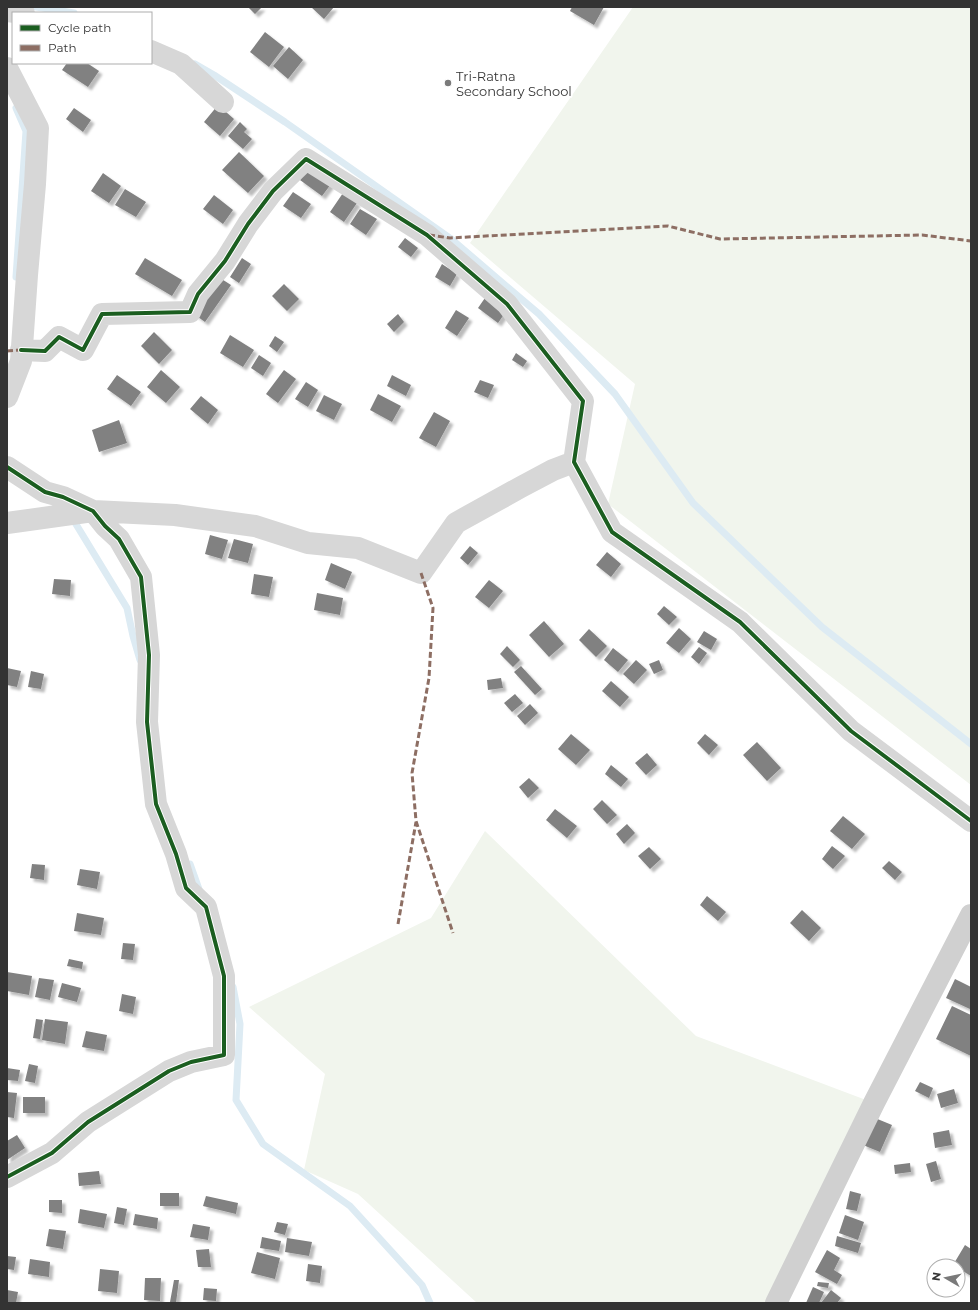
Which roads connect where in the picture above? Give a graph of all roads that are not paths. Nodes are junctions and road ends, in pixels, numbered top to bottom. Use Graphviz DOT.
graph roads {
  1 [pos="152,51"];
  2 [pos="7,68"];
  3 [pos="223,102"];
  4 [pos="21,350"];
  5 [pos="7,397"];
  6 [pos="574,462"];
  7 [pos="7,467"];
  8 [pos="93,511"];
  9 [pos="7,524"];
  10 [pos="971,821"];
  11 [pos="971,915"];
  12 [pos="7,1177"];
  13 [pos="776,1303"];
  1 -- 3 [label="street"];
  2 -- 4 [label="street"];
  4 -- 5 [label="street"];
  4 -- 6 [label="street"];
  6 -- 8 [label="street"];
  6 -- 10 [label="street"];
  7 -- 8 [label="street"];
  8 -- 9 [label="street"];
  8 -- 12 [label="street"];
  11 -- 13 [label="street"];
}
